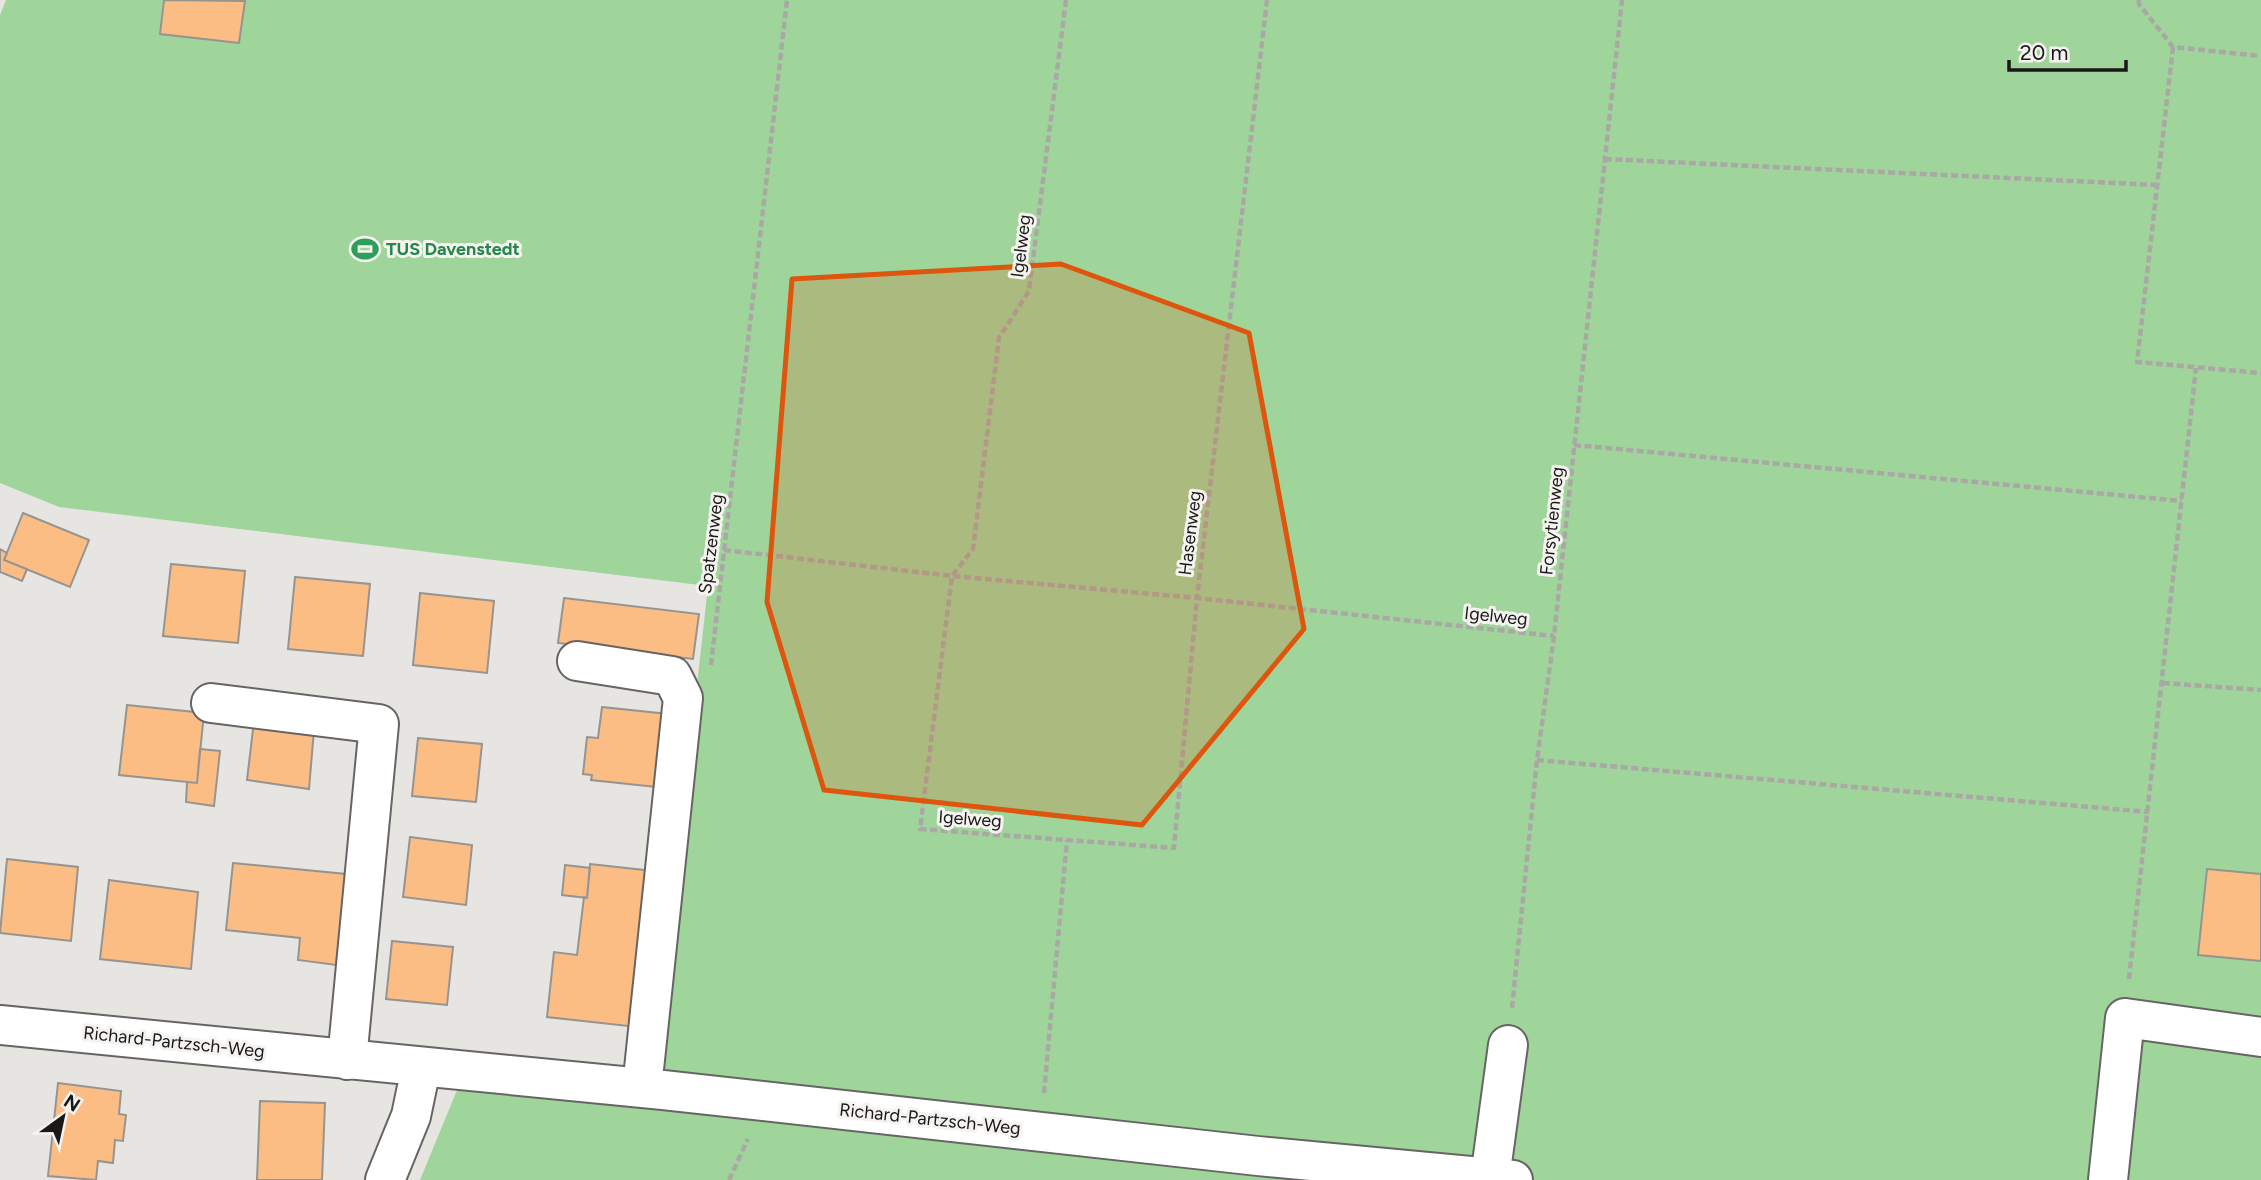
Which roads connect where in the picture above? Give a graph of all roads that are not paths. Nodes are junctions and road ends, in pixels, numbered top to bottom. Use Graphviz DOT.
graph roads {
  1 [pos="577,661"];
  2 [pos="211,703"];
  3 [pos="0,1025"];
  4 [pos="2261,1037"];
  5 [pos="1508,1045"];
  6 [pos="347,1060"];
  7 [pos="421,1068"];
  8 [pos="652,1089"];
  9 [pos="1502,1179"];
  10 [pos="385,1180"];
  11 [pos="2108,1180"];
  1 -- 8 [label="street"];
  2 -- 6 [label="street"];
  3 -- 6 [label="street, Richard-Partzsch-Weg"];
  4 -- 11 [label="street"];
  5 -- 9 [label="street"];
  6 -- 7 [label="street, Richard-Partzsch-Weg"];
  7 -- 8 [label="street, Richard-Partzsch-Weg"];
  7 -- 10 [label="street"];
  8 -- 9 [label="street, Richard-Partzsch-Weg"];
}
